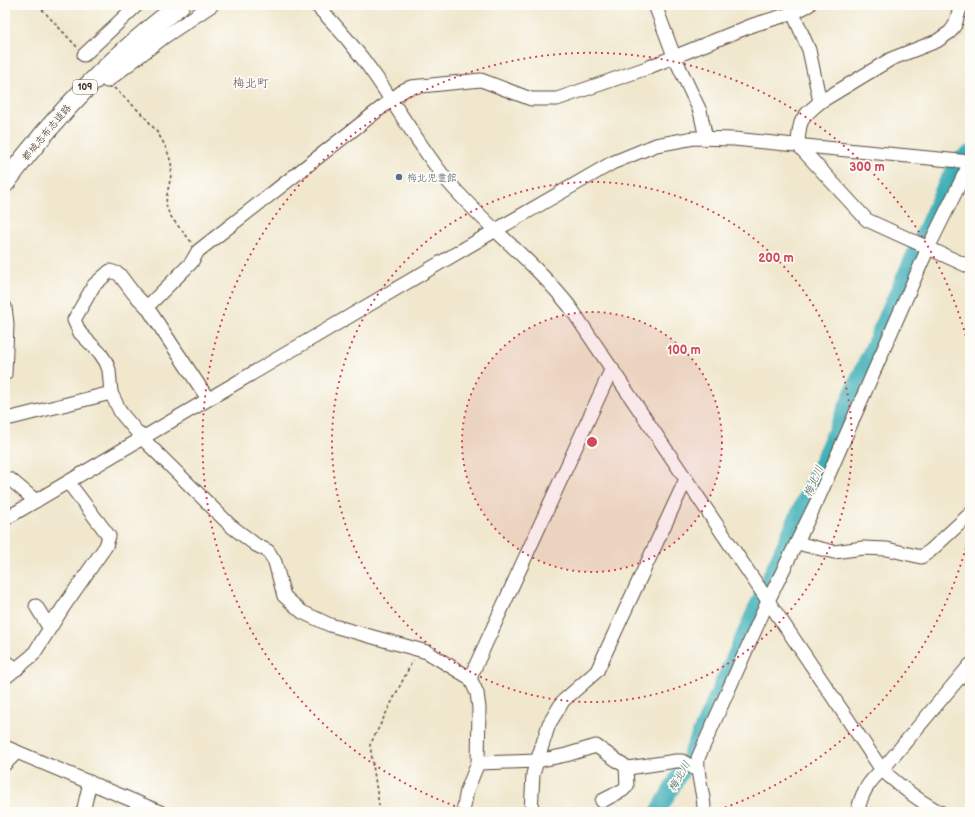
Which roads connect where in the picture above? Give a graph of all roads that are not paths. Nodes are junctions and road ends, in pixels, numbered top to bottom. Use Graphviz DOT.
graph roads {
  1 [pos="137,5"];
  2 [pos="166,5"];
  3 [pos="180,5"];
  4 [pos="212,5"];
  5 [pos="316,5"];
  6 [pos="655,5"];
  7 [pos="809,5"];
  8 [pos="961,5"];
  9 [pos="793,13"];
  10 [pos="84,55"];
  11 [pos="674,56"];
  12 [pos="107,81"];
  13 [pos="391,100"];
  14 [pos="820,102"];
  15 [pos="706,138"];
  16 [pos="798,144"];
  17 [pos="970,162"];
  18 [pos="5,169"];
  19 [pos="5,183"];
  20 [pos="496,230"];
  21 [pos="922,245"];
  22 [pos="970,267"];
  23 [pos="5,307"];
  24 [pos="147,307"];
  25 [pos="612,368"];
  26 [pos="5,374"];
  27 [pos="111,393"];
  28 [pos="208,399"];
  29 [pos="5,417"];
  30 [pos="142,438"];
  31 [pos="686,478"];
  32 [pos="5,479"];
  33 [pos="68,482"];
  34 [pos="36,501"];
  35 [pos="970,514"];
  36 [pos="5,519"];
  37 [pos="798,542"];
  38 [pos="768,601"];
  39 [pos="36,606"];
  40 [pos="60,612"];
  41 [pos="5,661"];
  42 [pos="970,665"];
  43 [pos="17,669"];
  44 [pos="5,678"];
  45 [pos="470,678"];
  46 [pos="11,749"];
  47 [pos="536,761"];
  48 [pos="478,763"];
  49 [pos="5,764"];
  50 [pos="690,766"];
  51 [pos="626,767"];
  52 [pos="882,770"];
  53 [pos="90,782"];
  54 [pos="602,801"];
  55 [pos="83,812"];
  56 [pos="160,812"];
  57 [pos="463,812"];
  58 [pos="532,812"];
  59 [pos="704,812"];
  60 [pos="858,812"];
  61 [pos="940,812"];
  1 -- 10 [label="street"];
  2 -- 18 [label="highway, 都城志布志道路 / 109"];
  3 -- 19 [label="highway, 都城志布志道路 / 109"];
  4 -- 12 [label="street"];
  5 -- 13 [label="street"];
  6 -- 11 [label="street"];
  7 -- 9 [label="street"];
  8 -- 14 [label="street"];
  9 -- 11 [label="street"];
  9 -- 14 [label="street"];
  11 -- 13 [label="street"];
  11 -- 15 [label="street"];
  13 -- 20 [label="street"];
  13 -- 24 [label="street"];
  14 -- 16 [label="street"];
  15 -- 16 [label="street"];
  15 -- 20 [label="street"];
  16 -- 17 [label="street"];
  16 -- 21 [label="street"];
  17 -- 21 [label="street"];
  20 -- 25 [label="street"];
  20 -- 28 [label="street"];
  21 -- 22 [label="street"];
  21 -- 37 [label="street"];
  23 -- 26 [label="street"];
  24 -- 27 [label="street"];
  24 -- 28 [label="street"];
  25 -- 31 [label="street"];
  25 -- 45 [label="street"];
  27 -- 29 [label="street"];
  27 -- 30 [label="street"];
  28 -- 30 [label="street"];
  30 -- 33 [label="street"];
  30 -- 45 [label="street"];
  31 -- 38 [label="street"];
  31 -- 47 [label="street"];
  32 -- 34 [label="street"];
  33 -- 34 [label="street"];
  33 -- 40 [label="street"];
  34 -- 36 [label="street"];
  35 -- 37 [label="street"];
  37 -- 38 [label="street"];
  38 -- 50 [label="street"];
  38 -- 52 [label="street"];
  39 -- 40 [label="street"];
  40 -- 43 [label="street"];
  41 -- 43 [label="street"];
  42 -- 52 [label="street"];
  43 -- 44 [label="street"];
  45 -- 48 [label="street"];
  46 -- 49 [label="street"];
  46 -- 53 [label="street"];
  47 -- 48 [label="street"];
  47 -- 51 [label="street"];
  47 -- 58 [label="street"];
  48 -- 57 [label="street"];
  50 -- 51 [label="street"];
  50 -- 59 [label="street"];
  51 -- 54 [label="street"];
  52 -- 60 [label="street"];
  52 -- 61 [label="street"];
  53 -- 55 [label="street"];
  53 -- 56 [label="street"];
}
